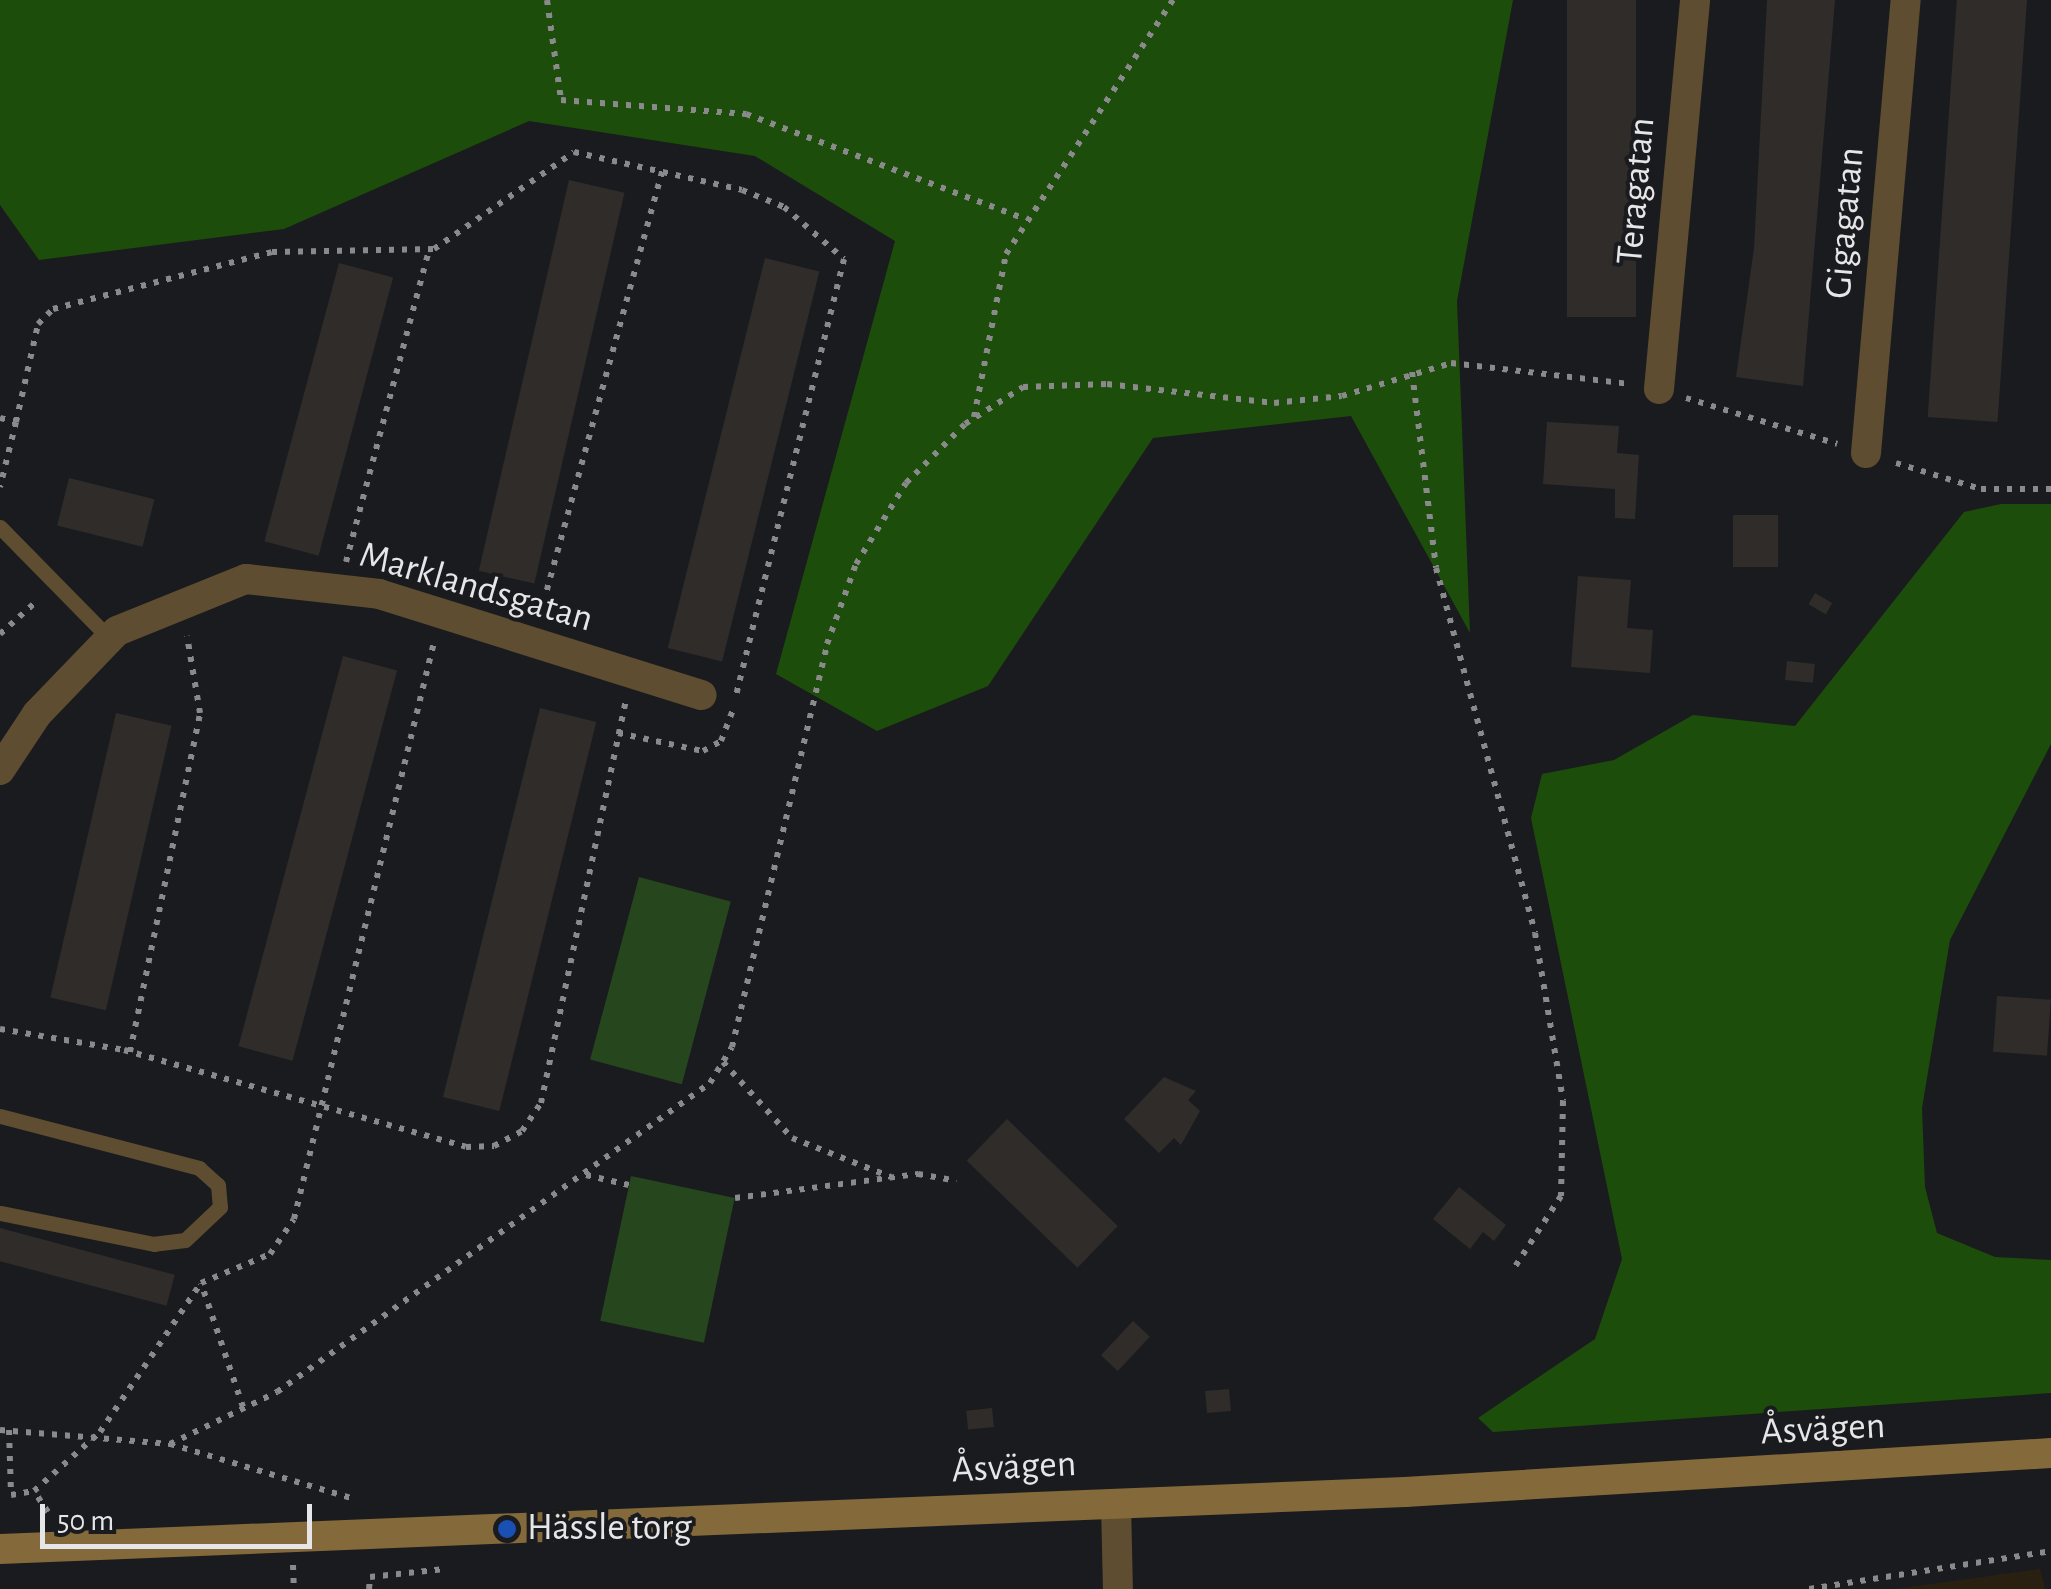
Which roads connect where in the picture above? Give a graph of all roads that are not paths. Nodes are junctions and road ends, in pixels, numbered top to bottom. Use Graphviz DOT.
graph roads {
  1 [pos="1694,0"];
  2 [pos="1906,0"];
  3 [pos="1658,389"];
  4 [pos="1866,454"];
  5 [pos="0,527"];
  6 [pos="110,639"];
  7 [pos="702,695"];
  8 [pos="0,770"];
  9 [pos="0,1116"];
  10 [pos="0,1212"];
  11 [pos="2044,1459"];
  12 [pos="1116,1504"];
  13 [pos="0,1549"];
  14 [pos="1118,1589"];
  1 -- 3 [label="street, Teragatan"];
  2 -- 4 [label="street, Gigagatan"];
  5 -- 6 [label="lane"];
  6 -- 7 [label="street, Marklandsgatan"];
  6 -- 8 [label="street, Marklandsgatan"];
  9 -- 10 [label="lane"];
  11 -- 12 [label="street, Åsvägen"];
  12 -- 13 [label="street, Åsvägen"];
  12 -- 14 [label="street"];
}
